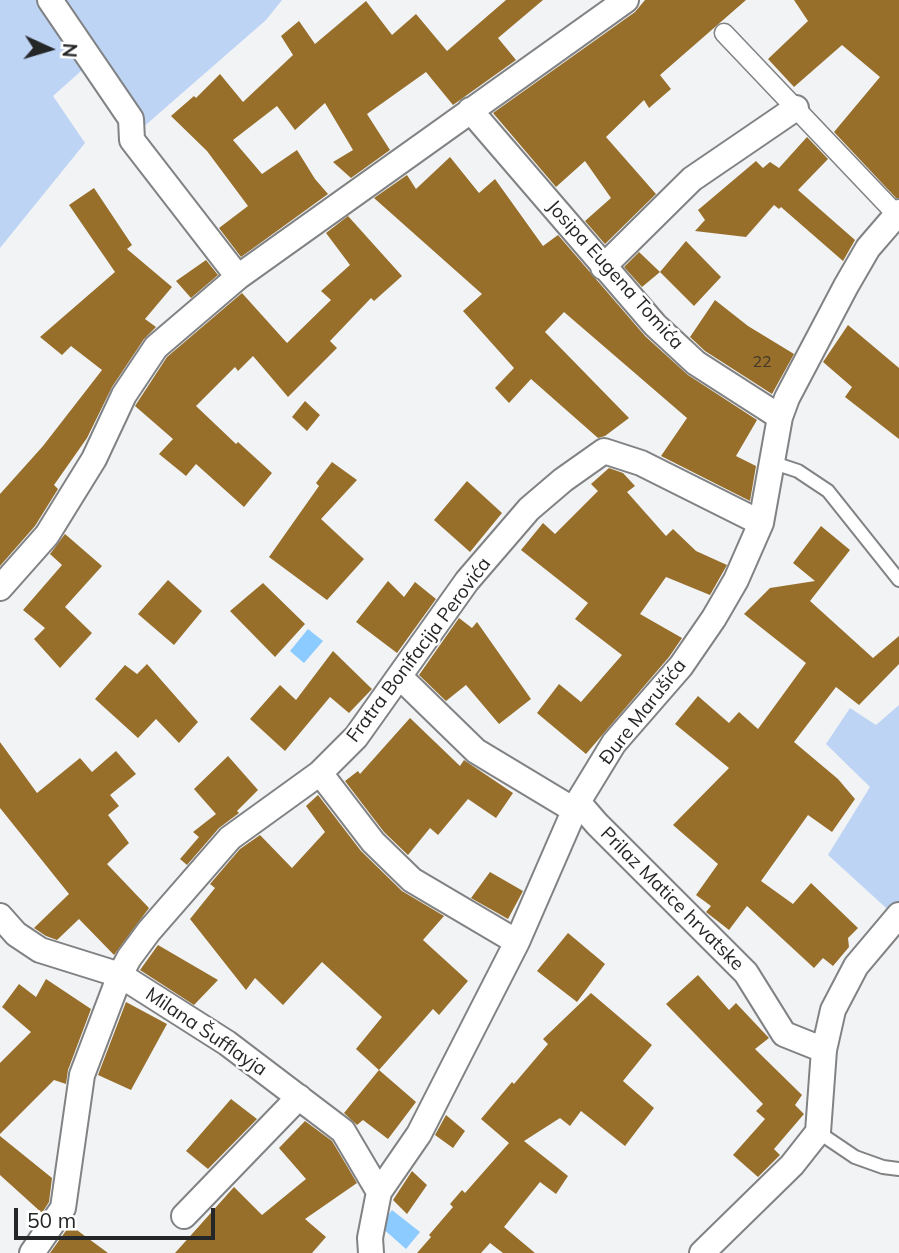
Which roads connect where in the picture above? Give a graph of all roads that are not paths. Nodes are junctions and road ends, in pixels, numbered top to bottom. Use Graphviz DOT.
graph roads {
  1 [pos="50,0"];
  2 [pos="626,0"];
  3 [pos="724,33"];
  4 [pos="796,108"];
  5 [pos="470,110"];
  6 [pos="898,214"];
  7 [pos="603,267"];
  8 [pos="238,277"];
  9 [pos="780,416"];
  10 [pos="771,462"];
  11 [pos="761,523"];
  12 [pos="899,580"];
  13 [pos="0,588"];
  14 [pos="400,677"];
  15 [pos="320,773"];
  16 [pos="576,806"];
  17 [pos="899,915"];
  18 [pos="0,916"];
  19 [pos="517,942"];
  20 [pos="120,975"];
  21 [pos="824,1050"];
  22 [pos="299,1097"];
  23 [pos="818,1132"];
  24 [pos="899,1169"];
  25 [pos="379,1192"];
  26 [pos="184,1216"];
  27 [pos="32,1253"];
  28 [pos="371,1253"];
  29 [pos="702,1253"];
  1 -- 8 [label="street"];
  2 -- 5 [label="street"];
  3 -- 4 [label="street"];
  4 -- 6 [label="street"];
  4 -- 7 [label="street"];
  5 -- 7 [label="street, Josipa Eugena Tomića"];
  5 -- 8 [label="street"];
  6 -- 9 [label="street, Đure Marušića"];
  7 -- 9 [label="street, Josipa Eugena Tomića"];
  8 -- 13 [label="street"];
  9 -- 10 [label="street, Đure Marušića"];
  10 -- 11 [label="street, Đure Marušića"];
  10 -- 12 [label="lane"];
  11 -- 14 [label="street, Fratra Bonifacija Perovića"];
  11 -- 16 [label="street, Đure Marušića"];
  14 -- 15 [label="street, Fratra Bonifacija Perovića"];
  14 -- 16 [label="street, Prilaz Matice hrvatske"];
  15 -- 19 [label="street"];
  15 -- 20 [label="street, Fratra Bonifacija Perovića"];
  16 -- 19 [label="street, Đure Marušića"];
  16 -- 21 [label="street, Prilaz Matice hrvatske"];
  17 -- 21 [label="street"];
  18 -- 20 [label="street, Milana Šufflayja"];
  19 -- 25 [label="street, Đure Marušića"];
  20 -- 22 [label="street, Milana Šufflayja"];
  20 -- 27 [label="street, Fratra Bonifacija Perovića"];
  21 -- 23 [label="street"];
  22 -- 25 [label="street, Milana Šufflayja"];
  22 -- 26 [label="street"];
  23 -- 24 [label="lane"];
  23 -- 29 [label="street"];
  25 -- 28 [label="street, Đure Marušića"];
}
